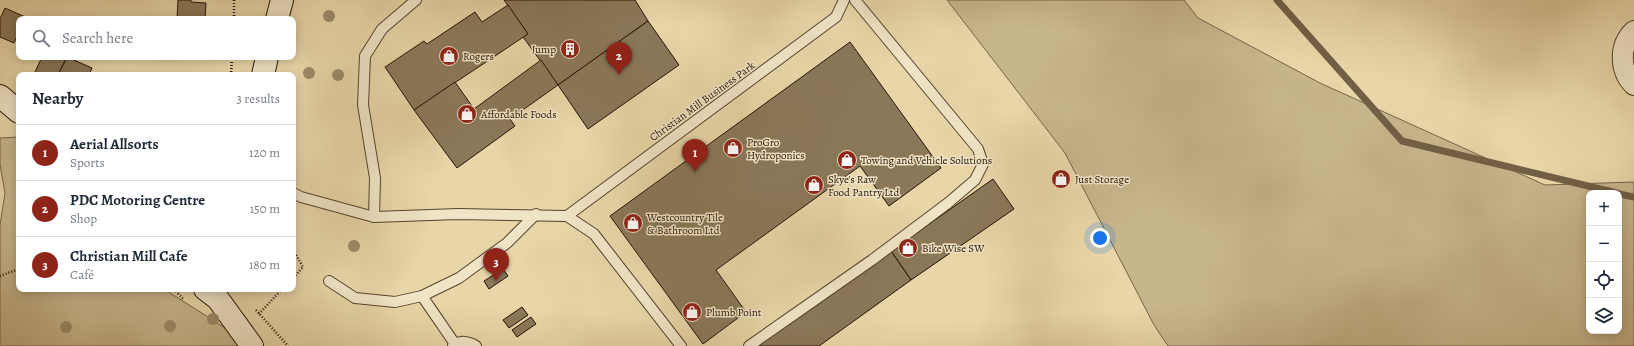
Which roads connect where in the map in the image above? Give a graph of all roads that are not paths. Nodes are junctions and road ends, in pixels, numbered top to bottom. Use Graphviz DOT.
graph roads {
  1 [pos="282,0"];
  2 [pos="416,0"];
  3 [pos="844,0"];
  4 [pos="855,0"];
  5 [pos="278,16"];
  6 [pos="1634,31"];
  7 [pos="266,60"];
  8 [pos="264,72"];
  9 [pos="1634,85"];
  10 [pos="0,96"];
  11 [pos="16,109"];
  12 [pos="296,194"];
  13 [pos="536,214"];
  14 [pos="567,216"];
  15 [pos="374,217"];
  16 [pos="329,281"];
  17 [pos="209,292"];
  18 [pos="422,296"];
  19 [pos="454,345"];
  20 [pos="252,346"];
  21 [pos="476,346"];
  22 [pos="681,346"];
  23 [pos="750,346"];
  1 -- 5 [label="main road"];
  2 -- 15 [label="lane"];
  3 -- 14 [label="lane, Christian Mill Business Park"];
  4 -- 23 [label="lane"];
  6 -- 9 [label="street"];
  7 -- 8 [label="main road"];
  10 -- 11 [label="main road"];
  12 -- 15 [label="lane"];
  13 -- 14 [label="lane"];
  13 -- 15 [label="lane"];
  13 -- 18 [label="lane"];
  14 -- 22 [label="lane"];
  16 -- 18 [label="lane"];
  17 -- 20 [label="main road"];
  18 -- 19 [label="lane"];
  19 -- 21 [label="lane"];
}
